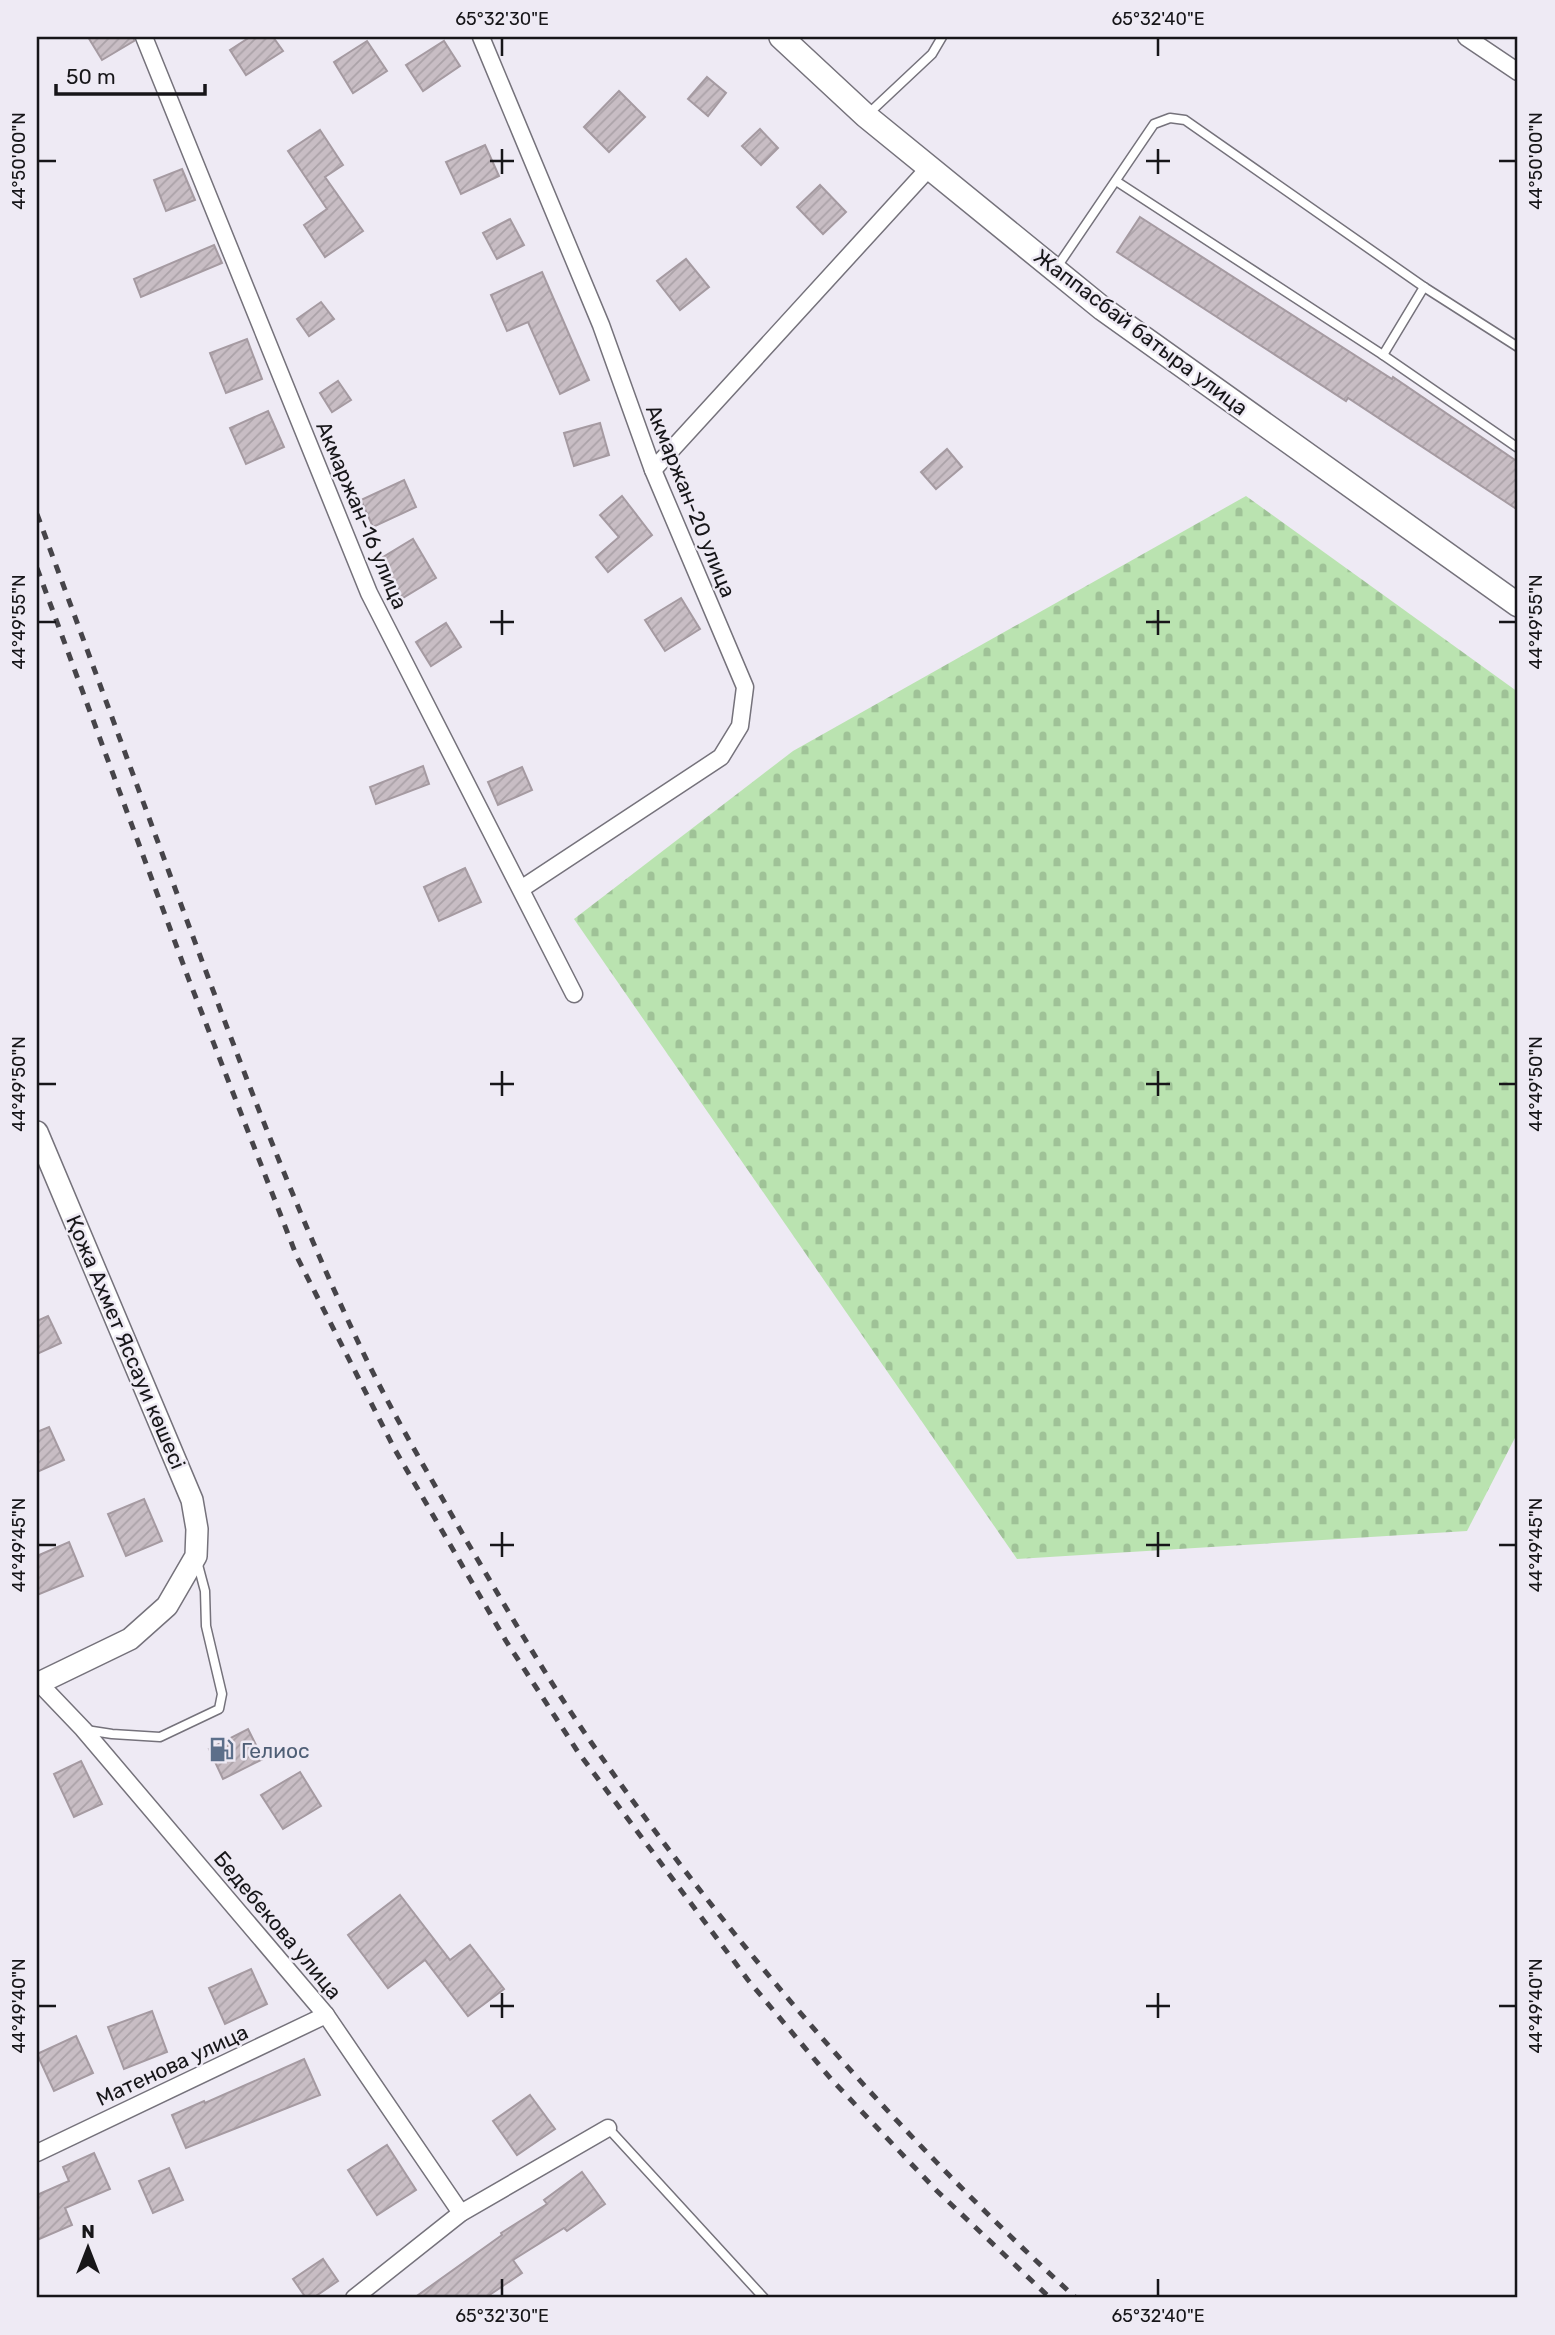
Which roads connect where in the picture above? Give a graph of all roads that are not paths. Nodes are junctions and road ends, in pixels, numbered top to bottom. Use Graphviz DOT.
graph roads {
  1 [pos="144,37"];
  2 [pos="481,37"];
  3 [pos="781,37"];
  4 [pos="942,37"];
  5 [pos="1472,39"];
  6 [pos="1518,72"];
  7 [pos="866,116"];
  8 [pos="929,168"];
  9 [pos="1116,181"];
  10 [pos="1055,270"];
  11 [pos="1424,287"];
  12 [pos="1518,348"];
  13 [pos="1383,355"];
  14 [pos="1518,448"];
  15 [pos="653,470"];
  16 [pos="1518,605"];
  17 [pos="521,890"];
  18 [pos="575,994"];
  19 [pos="37,1132"];
  20 [pos="196,1556"];
  21 [pos="38,1684"];
  22 [pos="83,1729"];
  23 [pos="326,2015"];
  24 [pos="608,2129"];
  25 [pos="37,2153"];
  26 [pos="461,2213"];
  27 [pos="354,2298"];
  28 [pos="764,2298"];
  1 -- 17 [label="street, Акмаржан-16 улица"];
  2 -- 15 [label="street, Акмаржан-20 улица"];
  3 -- 7 [label="main road, Жаппасбай батыра улица"];
  4 -- 7 [label="lane"];
  5 -- 6 [label="street"];
  7 -- 8 [label="main road, Жаппасбай батыра улица"];
  8 -- 10 [label="main road, Жаппасбай батыра улица"];
  8 -- 15 [label="street"];
  9 -- 10 [label="lane"];
  9 -- 11 [label="lane"];
  9 -- 13 [label="lane"];
  10 -- 16 [label="main road, Жаппасбай батыра улица"];
  11 -- 12 [label="lane"];
  11 -- 13 [label="lane"];
  13 -- 14 [label="lane"];
  15 -- 17 [label="street, Акмаржан-20 улица"];
  17 -- 18 [label="street, Акмаржан-16 улица"];
  19 -- 20 [label="street, Қожа Ахмет Яссауи көшесі"];
  20 -- 21 [label="street"];
  20 -- 22 [label="lane"];
  21 -- 22 [label="street, Бедебекова улица"];
  22 -- 23 [label="street, Бедебекова улица"];
  23 -- 25 [label="street, Матенова улица"];
  23 -- 26 [label="street, Бедебекова улица"];
  24 -- 26 [label="street"];
  24 -- 28 [label="lane"];
  26 -- 27 [label="street"];
}
